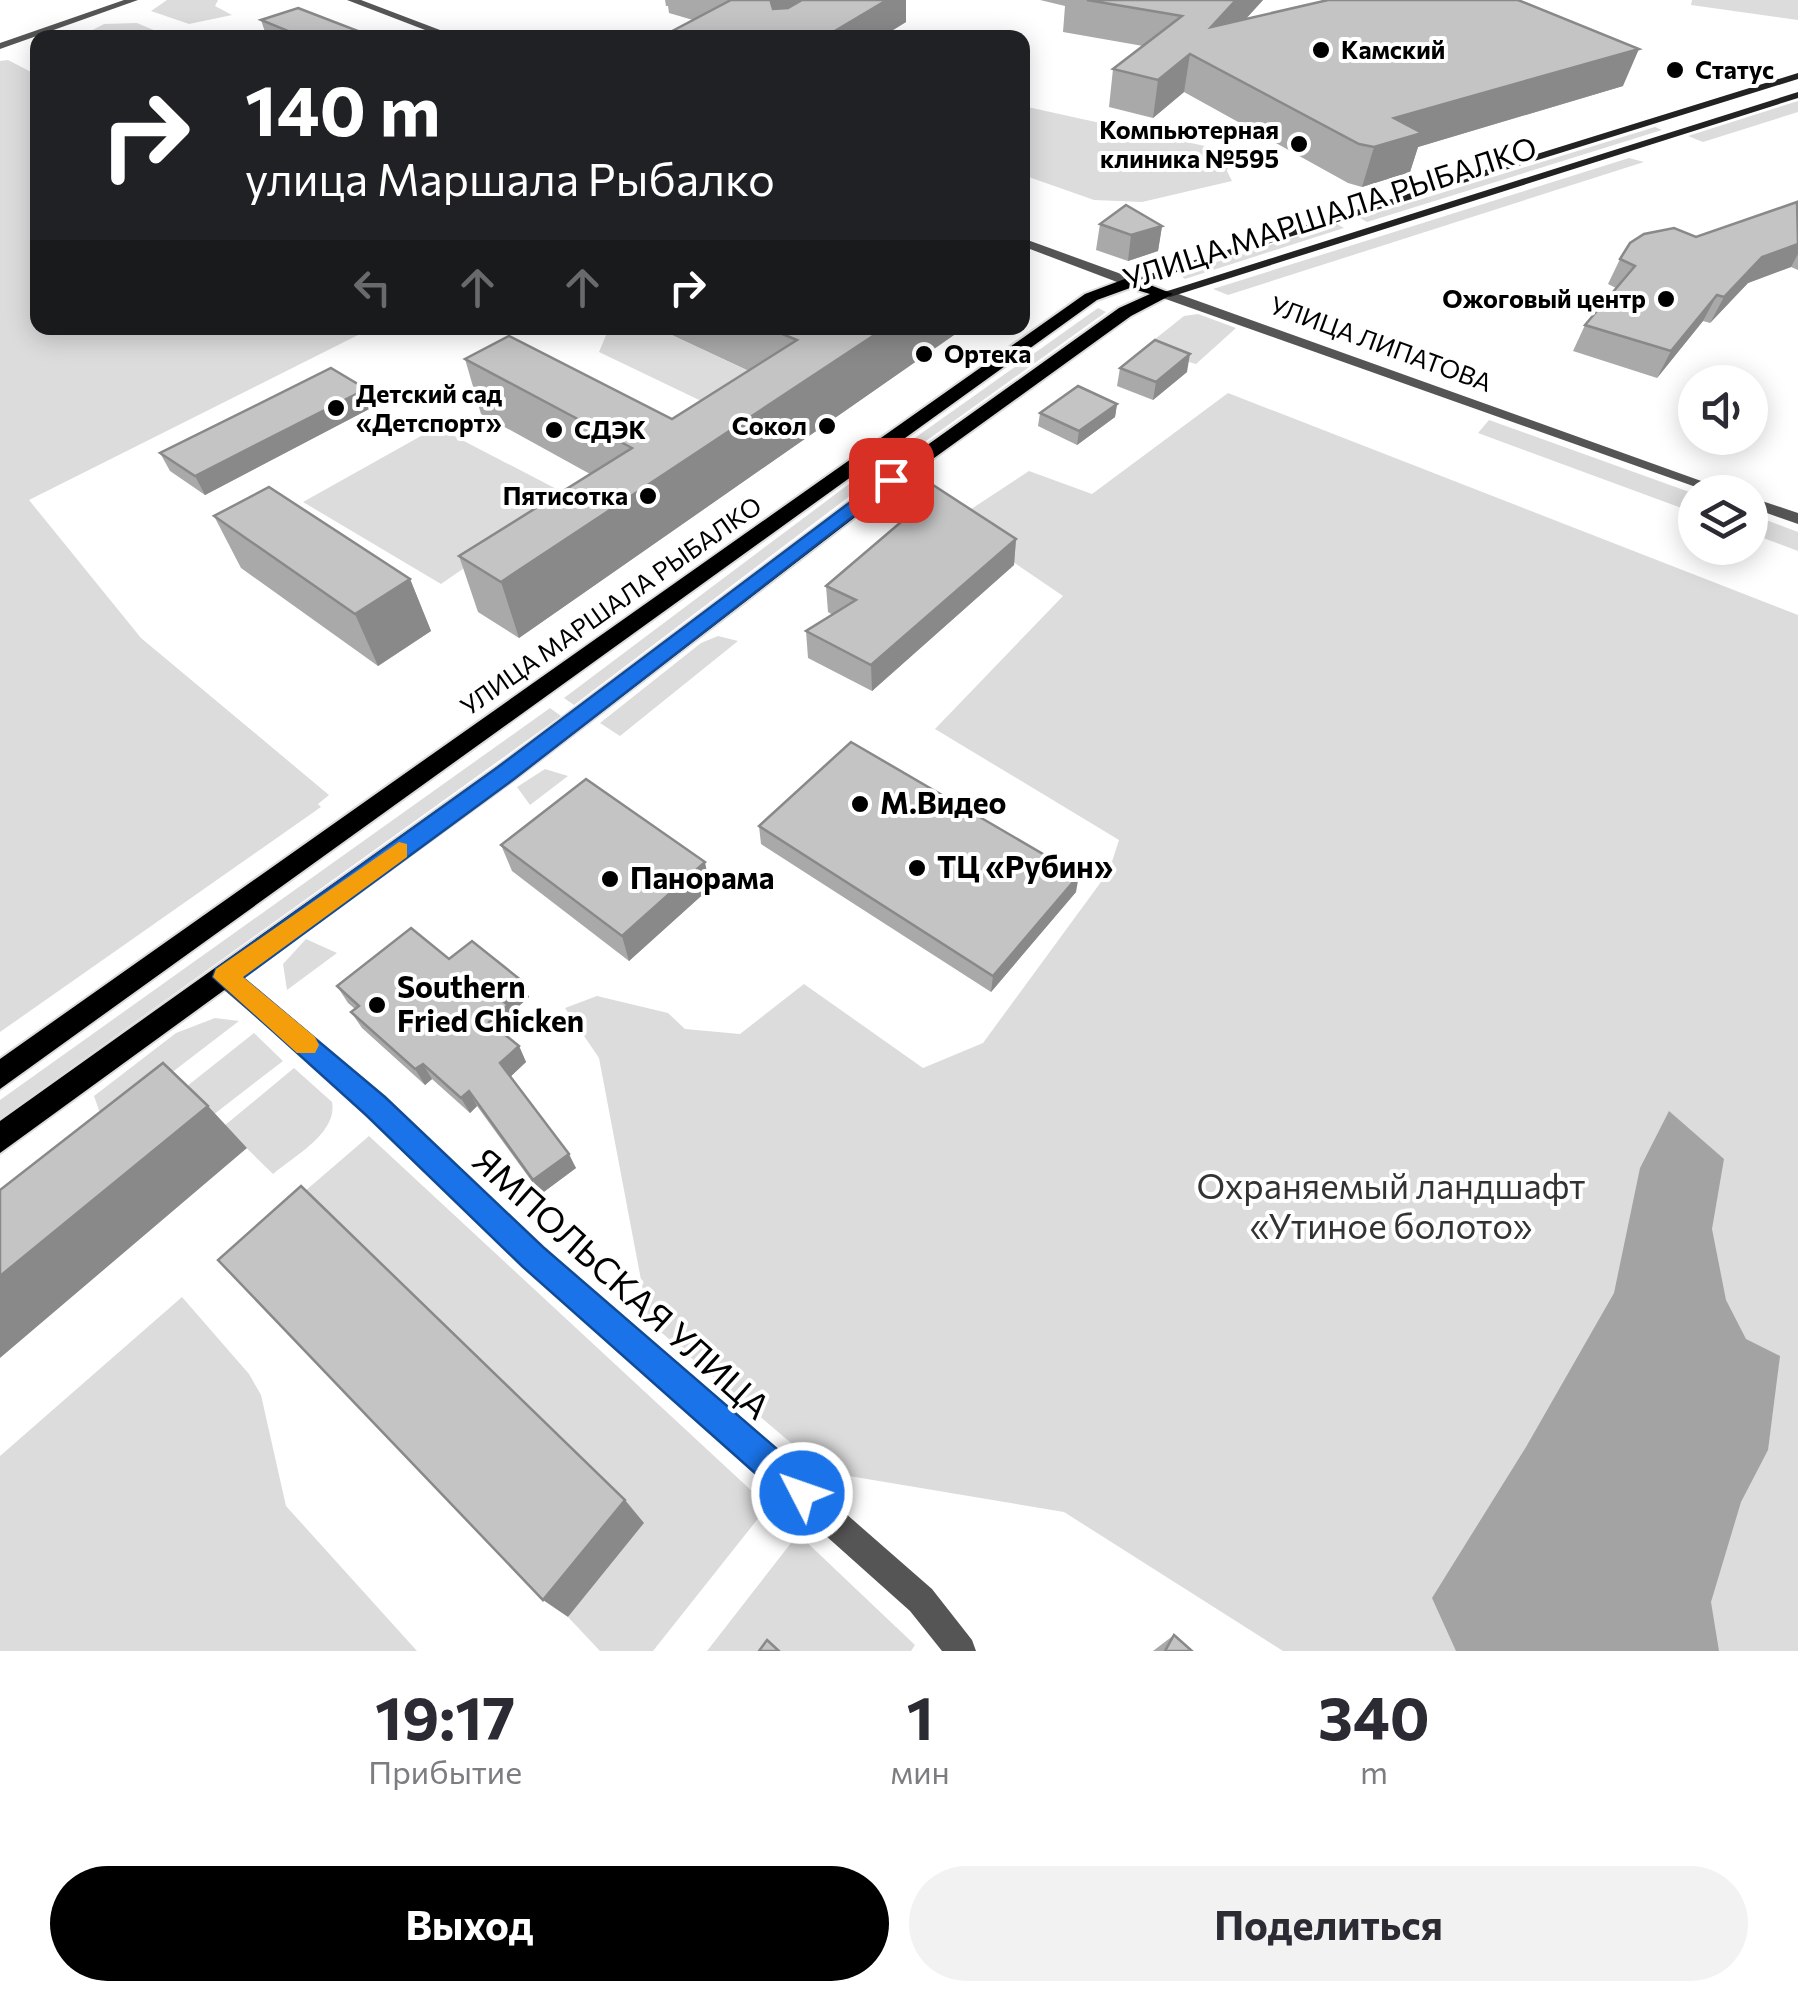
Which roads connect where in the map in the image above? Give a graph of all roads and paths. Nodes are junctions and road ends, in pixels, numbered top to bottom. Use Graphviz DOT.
graph roads {
  1 [pos="134,0"];
  2 [pos="352,0"];
  3 [pos="47,30"];
  4 [pos="434,30"];
  5 [pos="30,36"];
  6 [pos="0,46"];
  7 [pos="1798,76"];
  8 [pos="1798,95"];
  9 [pos="1350,212"];
  10 [pos="1375,226"];
  11 [pos="1030,245"];
  12 [pos="1130,282"];
  13 [pos="1164,294"];
  14 [pos="857,465"];
  15 [pos="1678,476"];
  16 [pos="891,480"];
  17 [pos="1768,509"];
  18 [pos="1798,520"];
  19 [pos="225,977"];
  20 [pos="0,1076"];
  21 [pos="0,1139"];
  22 [pos="960,1651"];
  1 -- 3 [label="street"];
  2 -- 4 [label="street"];
  5 -- 6 [label="street"];
  7 -- 9 [label="main road, УЛИЦА МАРШАЛА РЫБАЛКО"];
  8 -- 10 [label="main road, УЛИЦА МАРШАЛА РЫБАЛКО"];
  9 -- 10 [label="main road"];
  9 -- 12 [label="main road, УЛИЦА МАРШАЛА РЫБАЛКО"];
  10 -- 13 [label="main road, УЛИЦА МАРШАЛА РЫБАЛКО"];
  11 -- 12 [label="street, УЛИЦА ЛИПАТОВА"];
  12 -- 13 [label="main road, УЛИЦА ЛИПАТОВА"];
  12 -- 14 [label="main road, УЛИЦА МАРШАЛА РЫБАЛКО"];
  13 -- 15 [label="street, УЛИЦА ЛИПАТОВА"];
  13 -- 16 [label="main road, УЛИЦА МАРШАЛА РЫБАЛКО"];
  14 -- 16 [label="main road"];
  14 -- 20 [label="main road, УЛИЦА МАРШАЛА РЫБАЛКО"];
  16 -- 19 [label="main road, УЛИЦА МАРШАЛА РЫБАЛКО"];
  17 -- 18 [label="street"];
  19 -- 21 [label="main road, УЛИЦА МАРШАЛА РЫБАЛКО"];
  19 -- 22 [label="street, ЯМПОЛЬСКАЯ УЛИЦА"];
}
